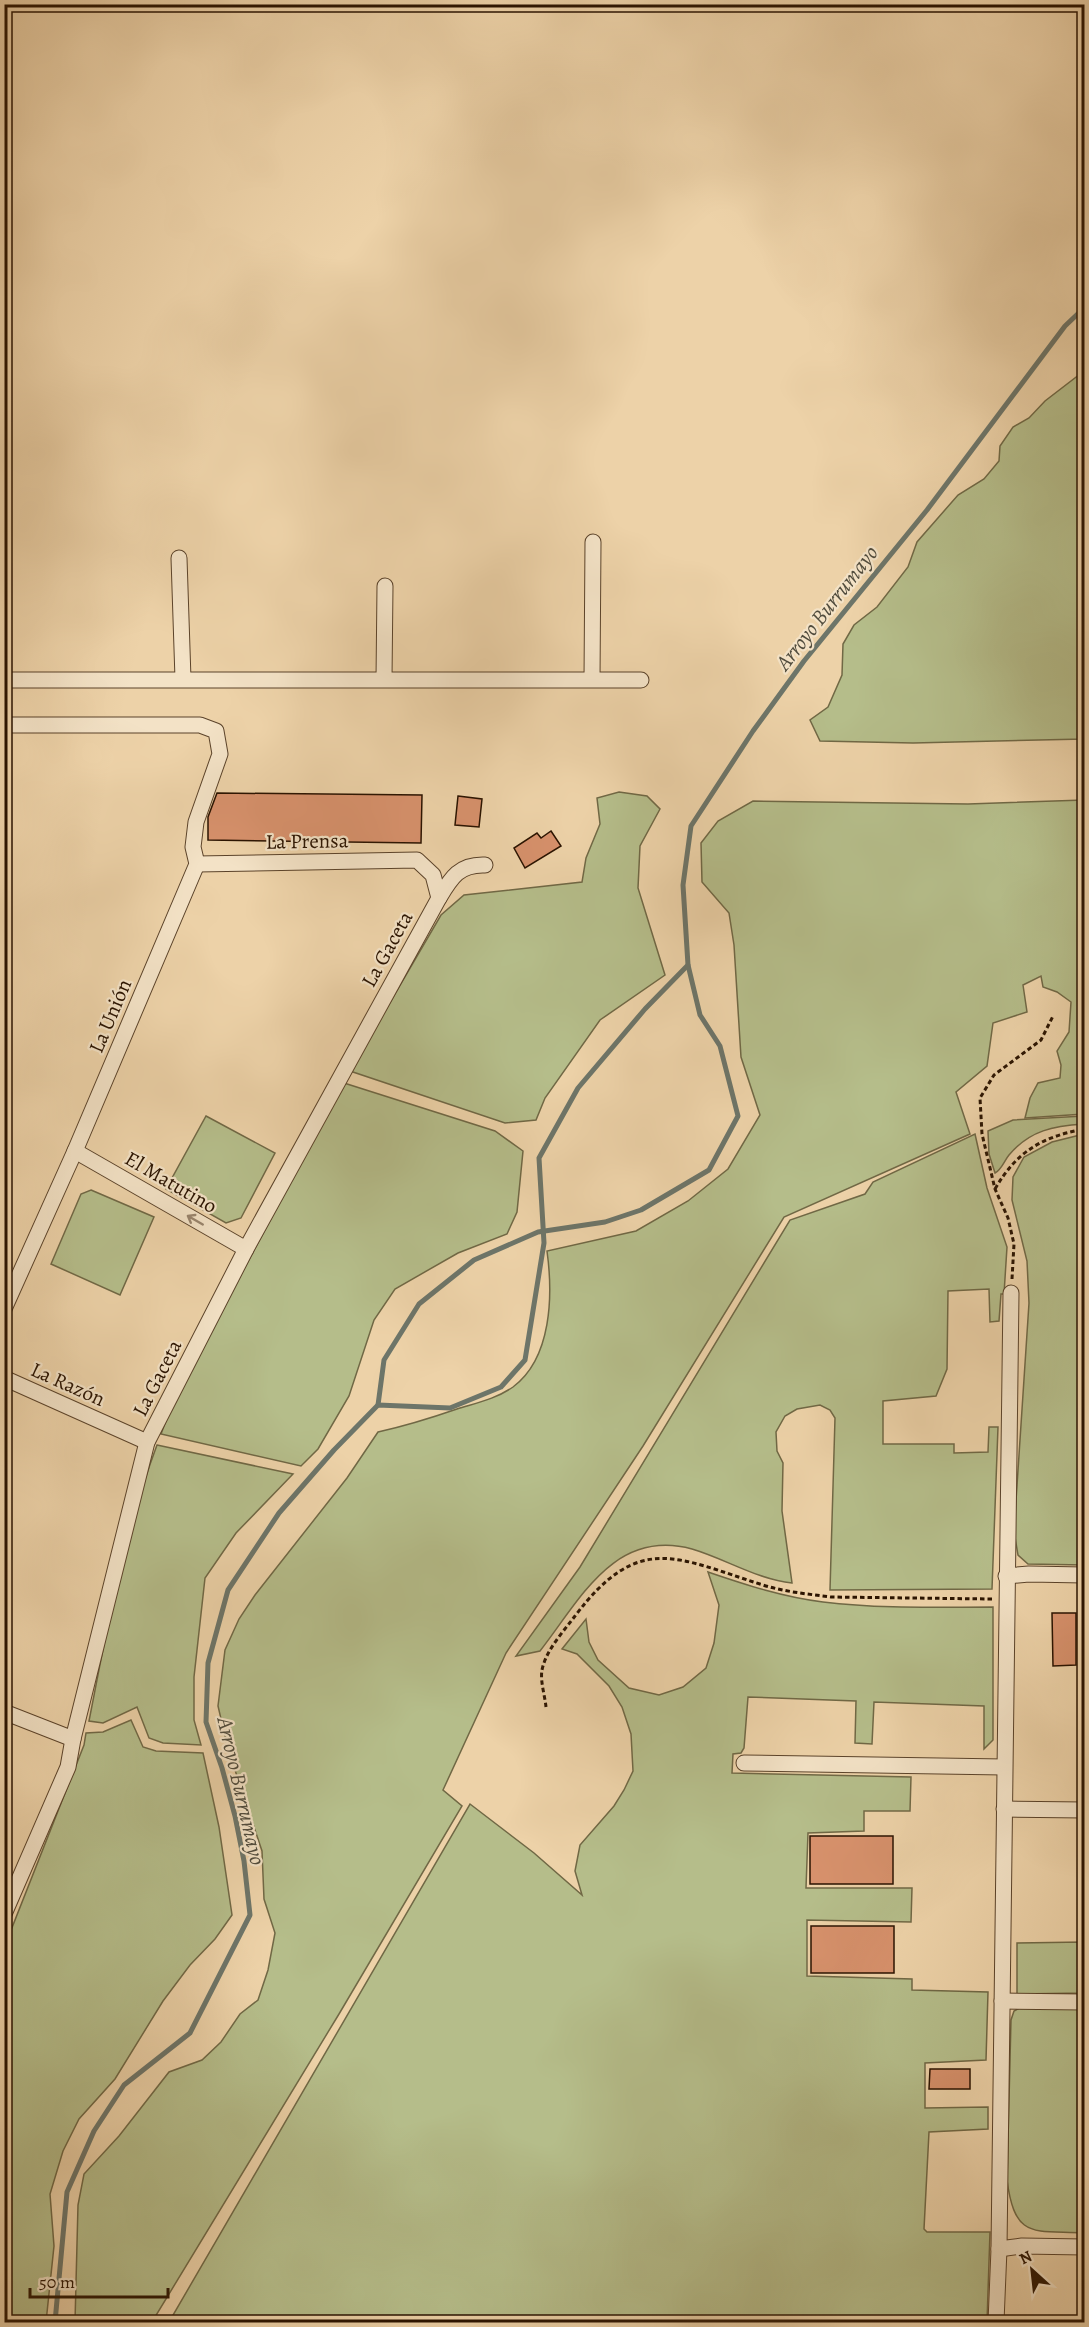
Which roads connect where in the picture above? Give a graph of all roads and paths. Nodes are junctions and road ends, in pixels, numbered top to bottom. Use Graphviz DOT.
graph roads {
  1 [pos="593,542"];
  2 [pos="179,558"];
  3 [pos="385,586"];
  4 [pos="183,679"];
  5 [pos="384,679"];
  6 [pos="4,680"];
  7 [pos="592,680"];
  8 [pos="641,680"];
  9 [pos="4,725"];
  10 [pos="417,860"];
  11 [pos="197,864"];
  12 [pos="484,865"];
  13 [pos="439,898"];
  14 [pos="1053,1016"];
  15 [pos="1084,1129"];
  16 [pos="75,1151"];
  17 [pos="995,1189"];
  18 [pos="246,1249"];
  19 [pos="1011,1293"];
  20 [pos="4,1310"];
  21 [pos="4,1378"];
  22 [pos="147,1442"];
  23 [pos="1084,1575"];
  24 [pos="1006,1576"];
  25 [pos="1006,1598"];
  26 [pos="546,1707"];
  27 [pos="4,1712"];
  28 [pos="73,1739"];
  29 [pos="744,1763"];
  30 [pos="1004,1767"];
  31 [pos="1004,1809"];
  32 [pos="1084,1810"];
  33 [pos="4,1914"];
  34 [pos="1002,2001"];
  35 [pos="1084,2002"];
  36 [pos="1084,2247"];
  37 [pos="999,2249"];
  38 [pos="996,2322"];
  1 -- 7 [label="street"];
  2 -- 4 [label="street"];
  3 -- 5 [label="street"];
  4 -- 5 [label="street"];
  4 -- 6 [label="street"];
  5 -- 7 [label="street"];
  7 -- 8 [label="street"];
  9 -- 11 [label="street, La Unión"];
  10 -- 11 [label="street, La Prensa"];
  10 -- 13 [label="street, La Gaceta"];
  11 -- 16 [label="street, La Unión"];
  12 -- 13 [label="street, La Gaceta"];
  13 -- 18 [label="street, La Gaceta"];
  14 -- 17 [label="path"];
  15 -- 17 [label="path"];
  18 -- 16 [label="street, El Matutino, one-way"];
  16 -- 20 [label="street, La Unión"];
  17 -- 19 [label="path"];
  18 -- 22 [label="street, La Gaceta"];
  19 -- 24 [label="street"];
  21 -- 22 [label="street, La Razón"];
  22 -- 28 [label="street, La Gaceta"];
  23 -- 24 [label="street"];
  24 -- 25 [label="street"];
  25 -- 26 [label="path"];
  25 -- 30 [label="street"];
  27 -- 28 [label="street"];
  28 -- 33 [label="street, La Gaceta"];
  29 -- 30 [label="street"];
  30 -- 31 [label="street"];
  31 -- 32 [label="street"];
  31 -- 34 [label="street"];
  34 -- 35 [label="street"];
  34 -- 37 [label="street"];
  36 -- 37 [label="street"];
  37 -- 38 [label="street"];
}
